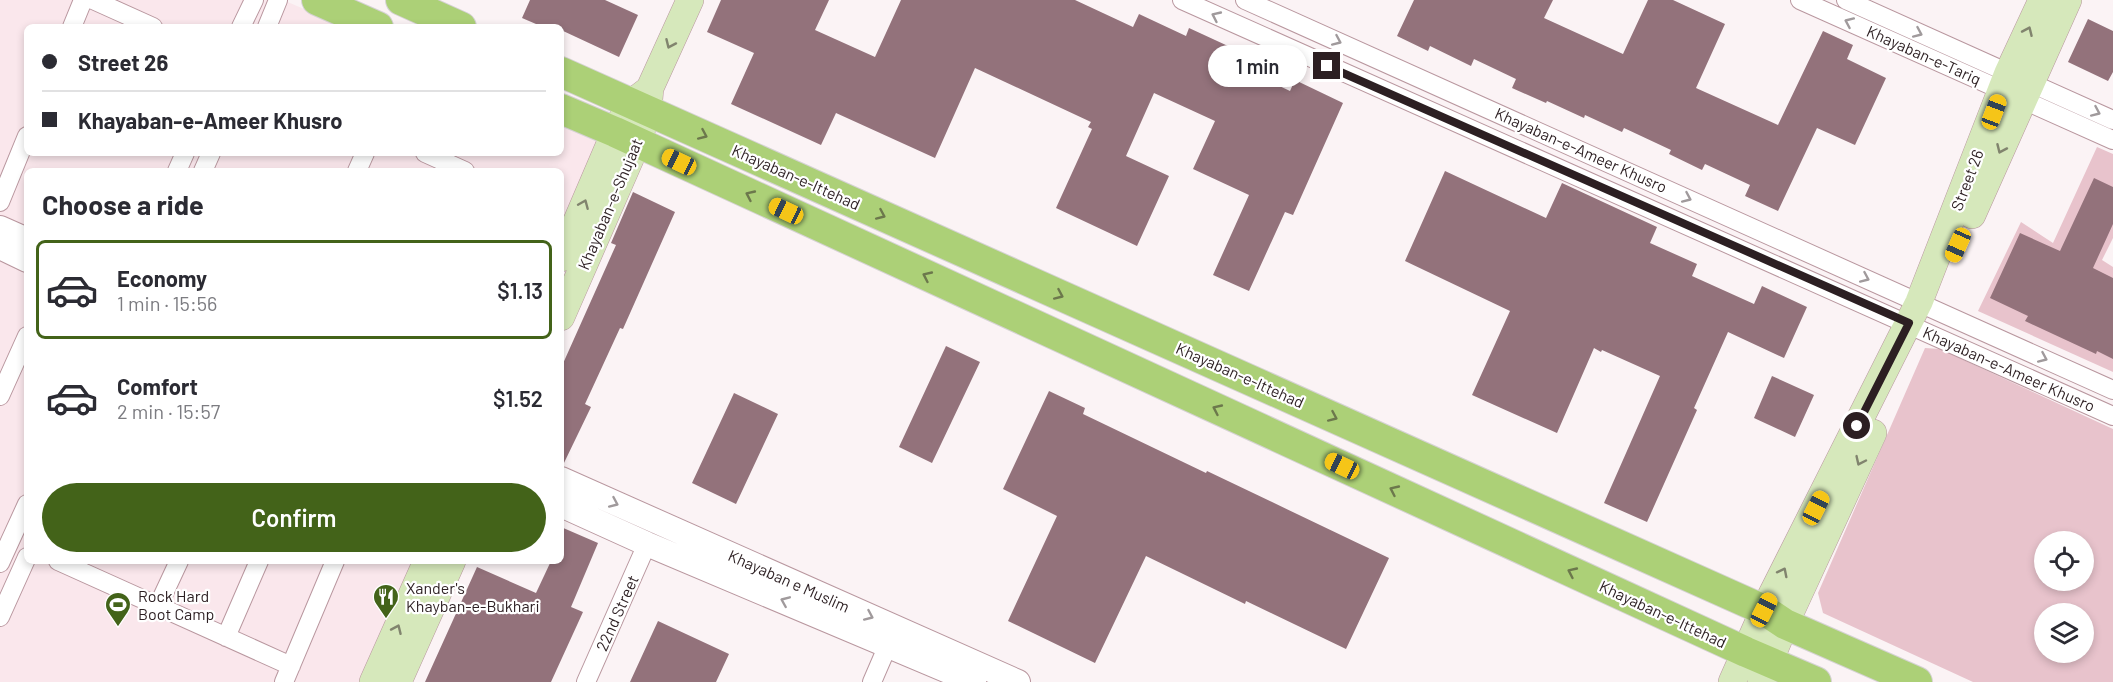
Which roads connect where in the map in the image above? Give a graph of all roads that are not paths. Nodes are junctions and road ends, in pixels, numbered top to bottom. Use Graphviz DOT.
graph roads {
  1 [pos="83,0"];
  2 [pos="93,0"];
  3 [pos="254,0"];
  4 [pos="278,0"];
  5 [pos="317,0"];
  6 [pos="401,0"];
  7 [pos="690,0"];
  8 [pos="1182,0"];
  9 [pos="1800,0"];
  10 [pos="1846,0"];
  11 [pos="2042,0"];
  12 [pos="2068,0"];
  13 [pos="1253,3"];
  14 [pos="73,24"];
  15 [pos="146,24"];
  16 [pos="242,24"];
  17 [pos="268,24"];
  18 [pos="371,24"];
  19 [pos="455,24"];
  20 [pos="1302,25"];
  21 [pos="1246,29"];
  22 [pos="1292,51"];
  23 [pos="564,73"];
  24 [pos="2016,87"];
  25 [pos="643,104"];
  26 [pos="564,110"];
  27 [pos="2113,120"];
  28 [pos="628,138"];
  29 [pos="2113,140"];
  30 [pos="24,143"];
  31 [pos="432,156"];
  32 [pos="458,168"];
  33 [pos="0,202"];
  34 [pos="0,228"];
  35 [pos="24,239"];
  36 [pos="0,247"];
  37 [pos="564,253"];
  38 [pos="24,259"];
  39 [pos="564,309"];
  40 [pos="1920,315"];
  41 [pos="24,343"];
  42 [pos="2113,390"];
  43 [pos="0,396"];
  44 [pos="2113,416"];
  45 [pos="564,480"];
  46 [pos="564,506"];
  47 [pos="24,512"];
  48 [pos="13,541"];
  49 [pos="648,544"];
  50 [pos="0,563"];
  51 [pos="24,564"];
  52 [pos="73,564"];
  53 [pos="178,564"];
  54 [pos="258,564"];
  55 [pos="334,564"];
  56 [pos="427,564"];
  57 [pos="452,564"];
  58 [pos="94,568"];
  59 [pos="158,606"];
  60 [pos="0,617"];
  61 [pos="1775,617"];
  62 [pos="226,637"];
  63 [pos="888,645"];
  64 [pos="1759,665"];
  65 [pos="287,674"];
  66 [pos="372,682"];
  67 [pos="398,682"];
  68 [pos="586,682"];
  69 [pos="872,682"];
  70 [pos="974,682"];
  71 [pos="1018,682"];
  72 [pos="1732,682"];
  73 [pos="1816,682"];
  74 [pos="1917,682"];
  1 -- 14 [label="street"];
  2 -- 15 [label="street"];
  3 -- 16 [label="street"];
  4 -- 17 [label="street"];
  5 -- 18 [label="main road"];
  6 -- 19 [label="main road"];
  7 -- 25 [label="main road, one-way"];
  21 -- 8 [label="street, Khayaban-e-Ameer Khusro, one-way"];
  24 -- 9 [label="street, Khayaban-e-Tariq, one-way"];
  10 -- 24 [label="street, Khayaban-e-Tariq, one-way"];
  24 -- 11 [label="main road, Street 26, one-way"];
  12 -- 24 [label="main road, Street 26"];
  13 -- 20 [label="street, Khayaban-e-Ameer Khusro"];
  13 -- 21 [label="street"];
  20 -- 22 [label="street"];
  20 -- 40 [label="street, Khayaban-e-Ameer Khusro, one-way"];
  21 -- 22 [label="street, Khayaban-e-Ameer Khusro"];
  22 -- 40 [label="street, Khayaban-e-Ameer Khusro"];
  23 -- 25 [label="main road, Khayaban-e-Ittehad"];
  24 -- 27 [label="street, Khayaban-e-Tariq, one-way"];
  24 -- 29 [label="street, Khayaban-e-Tariq"];
  24 -- 40 [label="main road, Street 26"];
  25 -- 28 [label="main road"];
  25 -- 28 [label="main road"];
  25 -- 61 [label="main road, Khayaban-e-Ittehad, one-way"];
  26 -- 28 [label="main road, Khayaban-e-Ittehad"];
  37 -- 28 [label="main road, Khayaban-e-Shujaat, one-way"];
  28 -- 39 [label="main road, Khayaban-e-Shujaat"];
  64 -- 28 [label="main road, Khayaban-e-Ittehad, one-way"];
  30 -- 33 [label="street"];
  31 -- 32 [label="street"];
  34 -- 35 [label="street"];
  36 -- 38 [label="street"];
  40 -- 42 [label="street, Khayaban-e-Ameer Khusro, one-way"];
  40 -- 44 [label="street, Khayaban-e-Ameer Khusro"];
  40 -- 61 [label="main road, Street 26"];
  41 -- 43 [label="street"];
  45 -- 71 [label="street, Khayaban e Muslim, one-way"];
  46 -- 49 [label="street, Khayaban e Muslim"];
  47 -- 48 [label="street"];
  48 -- 50 [label="street"];
  63 -- 49 [label="street, Khayaban e Muslim, one-way"];
  49 -- 68 [label="street, 22nd Street"];
  51 -- 60 [label="street"];
  52 -- 58 [label="street"];
  53 -- 59 [label="street"];
  54 -- 62 [label="street"];
  55 -- 65 [label="street"];
  66 -- 56 [label="main road, one-way"];
  57 -- 67 [label="main road"];
  58 -- 59 [label="street"];
  59 -- 62 [label="street"];
  61 -- 64 [label="main road, Street 26"];
  61 -- 74 [label="main road, Khayaban-e-Ittehad"];
  62 -- 65 [label="street"];
  63 -- 69 [label="street"];
  63 -- 70 [label="street, Khayaban e Muslim"];
  64 -- 72 [label="main road, Street 26"];
  64 -- 73 [label="main road, Khayaban-e-Ittehad"];
}
